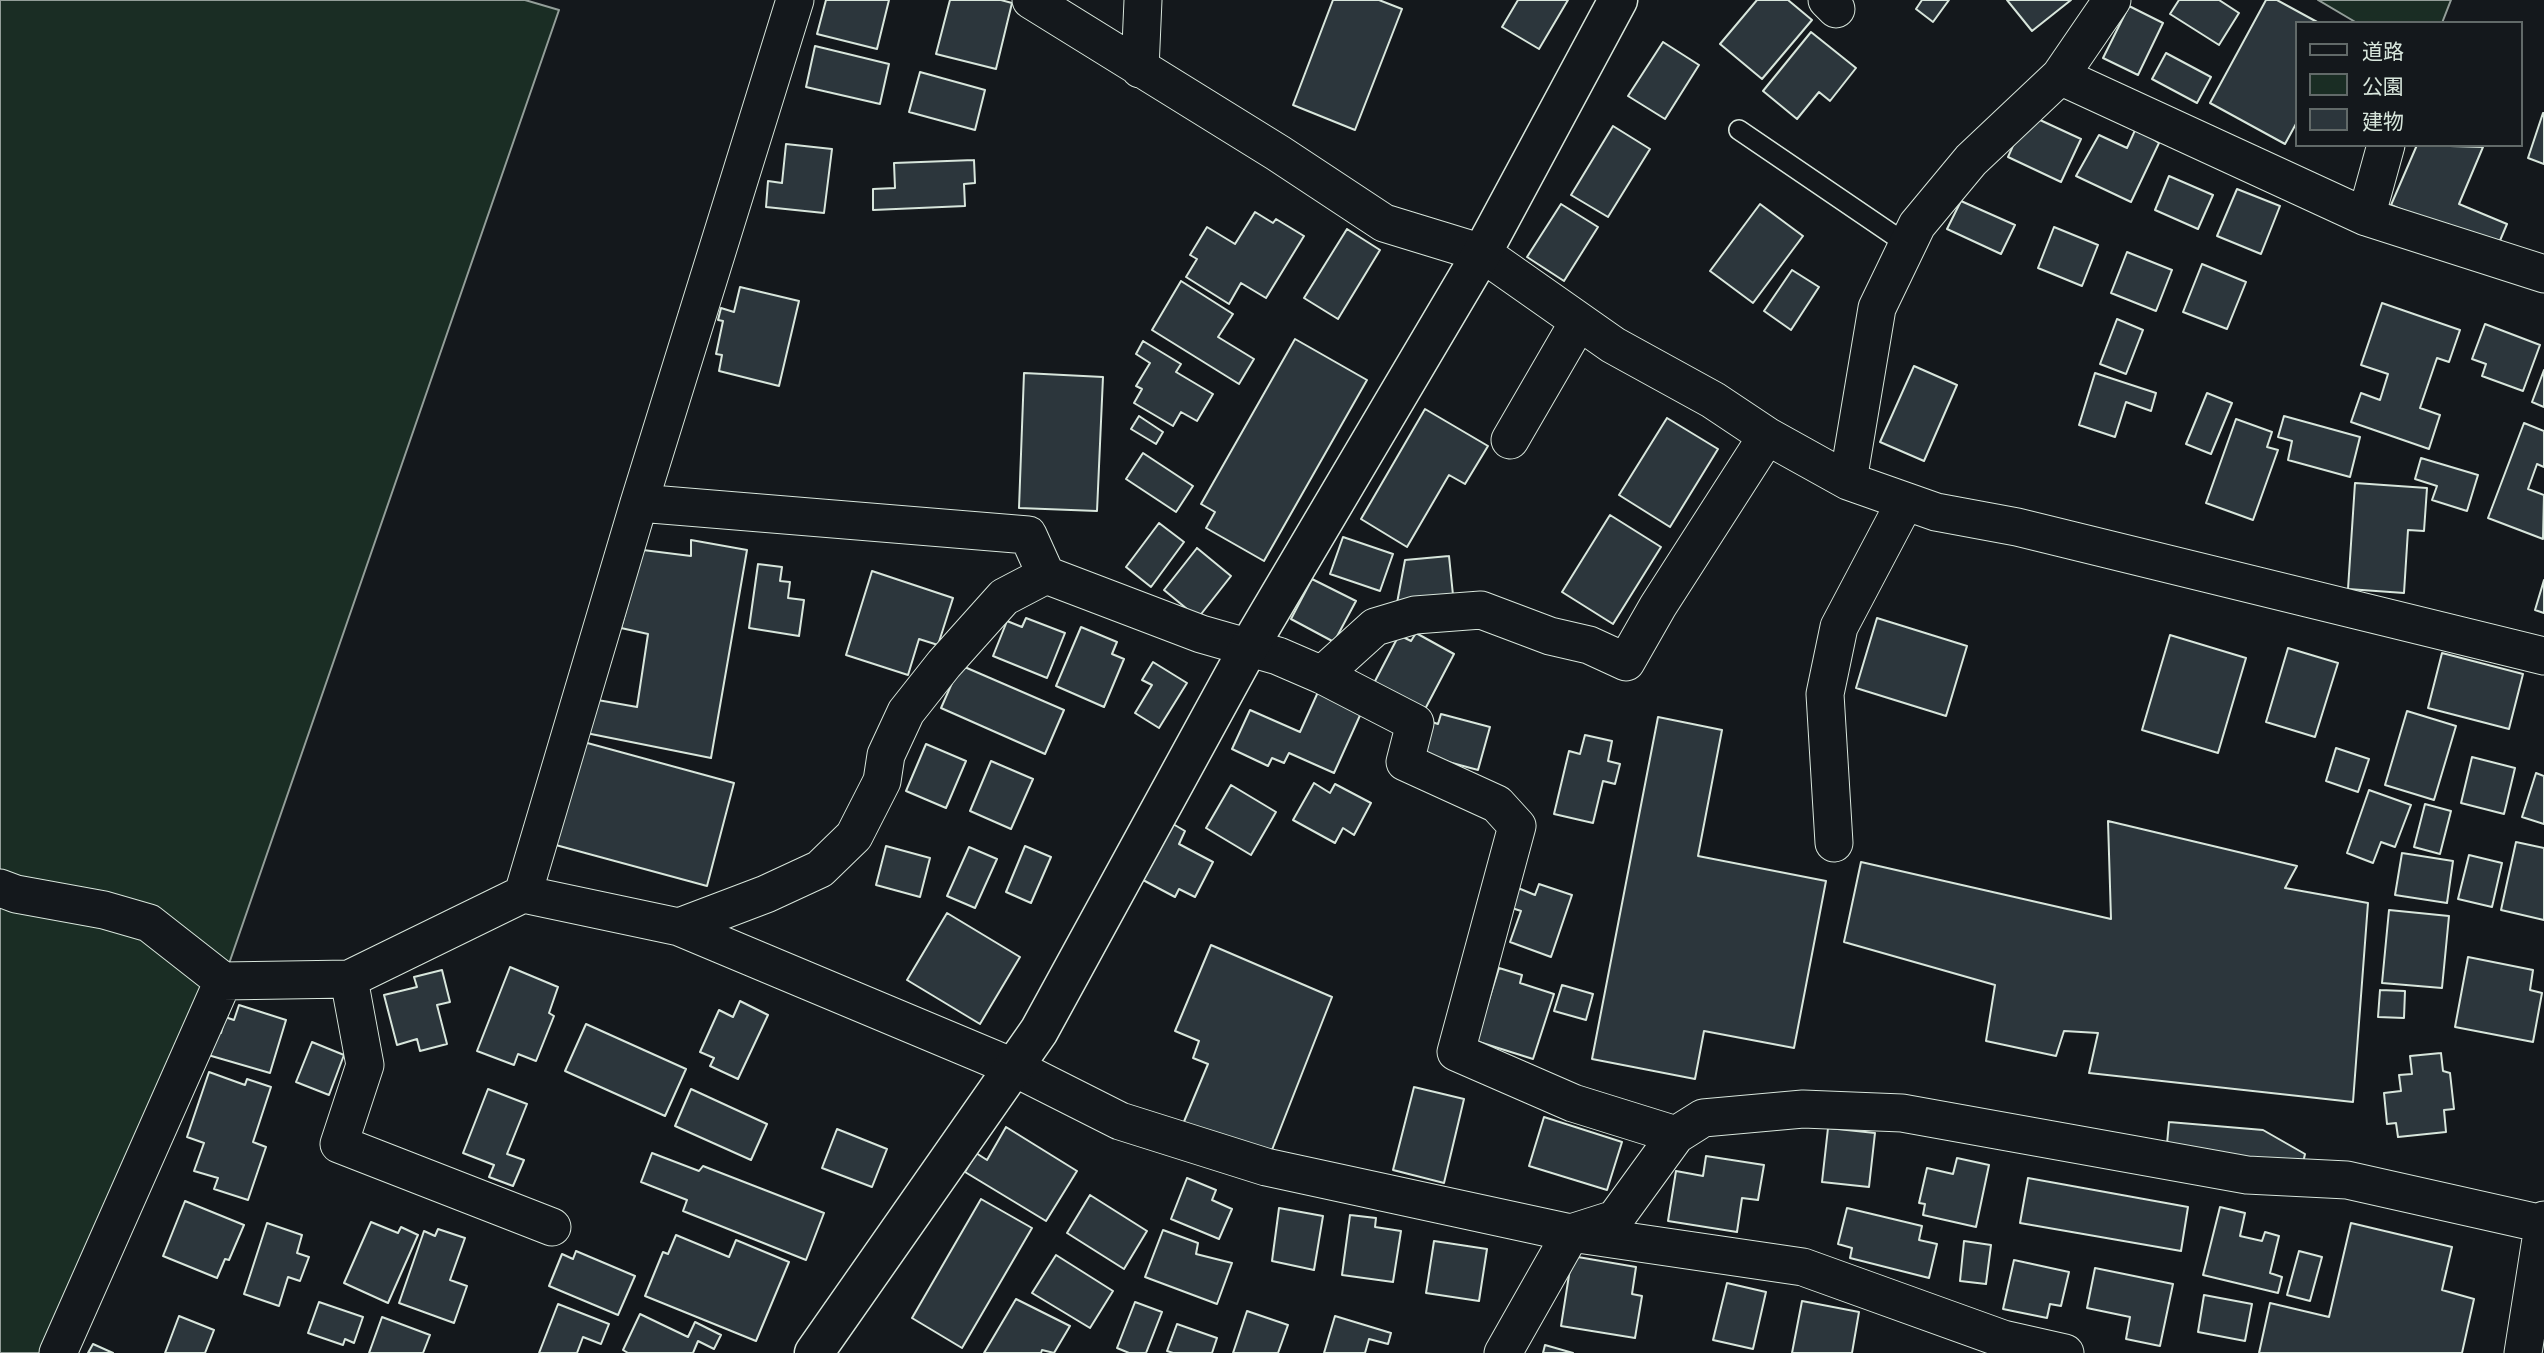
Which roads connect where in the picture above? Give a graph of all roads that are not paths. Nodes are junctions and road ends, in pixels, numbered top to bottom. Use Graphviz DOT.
graph roads {
  1 [pos="795,0"];
  2 [pos="1031,0"];
  3 [pos="1143,0"];
  4 [pos="1618,0"];
  5 [pos="2112,0"];
  6 [pos="1140,69"];
  7 [pos="2060,76"];
  8 [pos="1739,130"];
  9 [pos="2385,147"];
  10 [pos="2365,217"];
  11 [pos="1908,245"];
  12 [pos="1482,253"];
  13 [pos="2544,274"];
  14 [pos="1579,321"];
  15 [pos="1767,436"];
  16 [pos="1510,440"];
  17 [pos="1848,481"];
  18 [pos="1905,502"];
  19 [pos="639,503"];
  20 [pos="1046,575"];
  21 [pos="1249,647"];
  22 [pos="2544,656"];
  23 [pos="1322,676"];
  24 [pos="1833,843"];
  25 [pos="0,888"];
  26 [pos="523,894"];
  27 [pos="679,927"];
  28 [pos="349,979"];
  29 [pos="223,981"];
  30 [pos="1013,1067"];
  31 [pos="1676,1135"];
  32 [pos="2543,1222"];
  33 [pos="552,1227"];
  34 [pos="1571,1233"];
  35 [pos="2539,1276"];
  36 [pos="1994,1345"];
  37 [pos="58,1353"];
  38 [pos="814,1353"];
  39 [pos="1503,1353"];
  40 [pos="2065,1353"];
  41 [pos="2523,1353"];
  1 -- 19 [label="street"];
  2 -- 6 [label="street"];
  3 -- 6 [label="street"];
  4 -- 12 [label="street"];
  5 -- 7 [label="street"];
  6 -- 12 [label="street"];
  7 -- 10 [label="street"];
  7 -- 11 [label="street"];
  8 -- 11 [label="lane"];
  9 -- 10 [label="street"];
  10 -- 13 [label="street"];
  11 -- 17 [label="street"];
  12 -- 14 [label="street"];
  12 -- 21 [label="street"];
  14 -- 15 [label="street"];
  14 -- 16 [label="street"];
  15 -- 17 [label="street"];
  15 -- 23 [label="street"];
  17 -- 18 [label="street"];
  18 -- 22 [label="street"];
  18 -- 24 [label="street"];
  19 -- 20 [label="street"];
  19 -- 26 [label="street"];
  20 -- 21 [label="street"];
  20 -- 27 [label="street"];
  21 -- 23 [label="street"];
  21 -- 30 [label="street"];
  23 -- 31 [label="street"];
  25 -- 29 [label="street"];
  26 -- 27 [label="street"];
  26 -- 28 [label="street"];
  27 -- 30 [label="street"];
  28 -- 29 [label="street"];
  28 -- 33 [label="street"];
  29 -- 37 [label="street"];
  30 -- 34 [label="street"];
  30 -- 38 [label="street"];
  31 -- 32 [label="street"];
  31 -- 34 [label="street"];
  32 -- 35 [label="street"];
  34 -- 36 [label="street"];
  34 -- 39 [label="street"];
  35 -- 41 [label="street"];
  36 -- 40 [label="street"];
}
